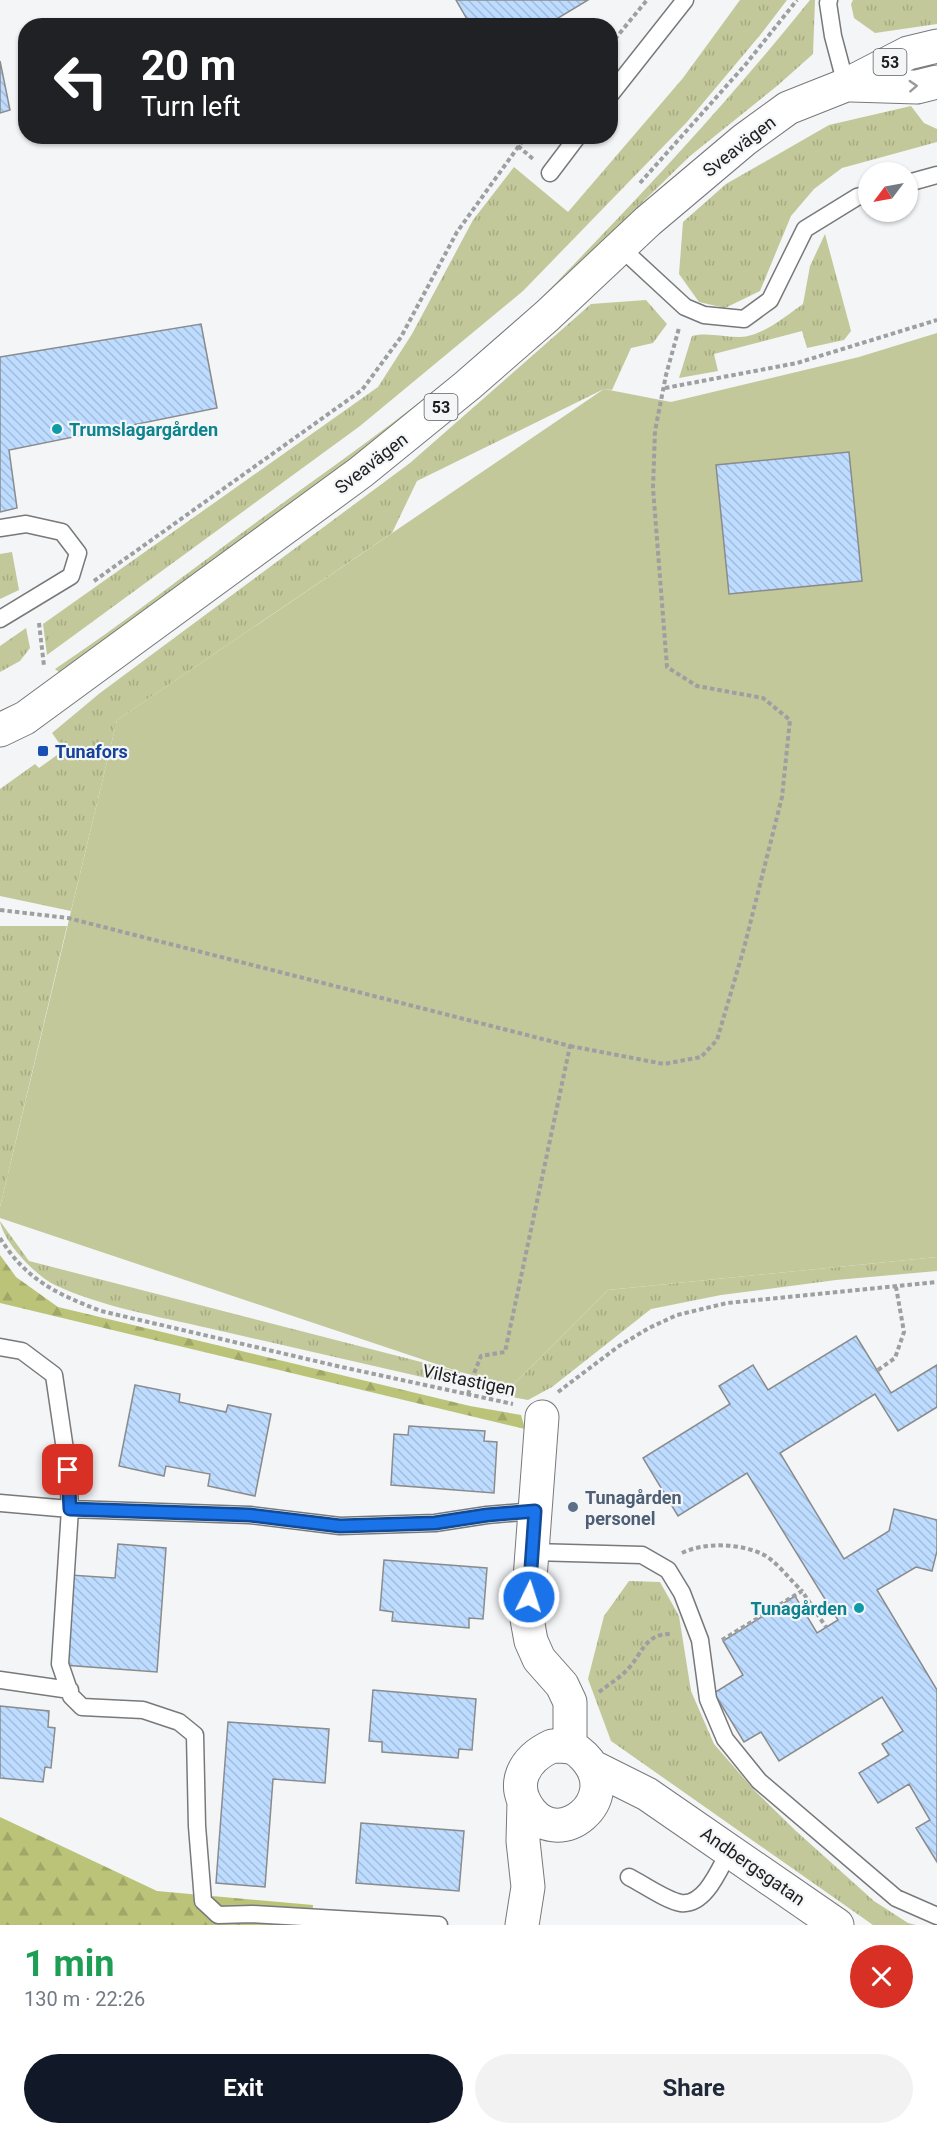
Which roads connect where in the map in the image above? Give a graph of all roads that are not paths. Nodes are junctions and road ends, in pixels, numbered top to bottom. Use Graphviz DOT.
graph roads {
  1 [pos="685,0"];
  2 [pos="829,0"];
  3 [pos="937,46"];
  4 [pos="937,82"];
  5 [pos="618,85"];
  6 [pos="846,85"];
  7 [pos="572,144"];
  8 [pos="550,173"];
  9 [pos="937,175"];
  10 [pos="918,180"];
  11 [pos="858,196"];
  12 [pos="620,247"];
  13 [pos="0,528"];
  14 [pos="0,620"];
  15 [pos="12,724"];
  16 [pos="0,751"];
  17 [pos="0,1347"];
  18 [pos="539,1405"];
  19 [pos="0,1503"];
  20 [pos="70,1509"];
  21 [pos="535,1511"];
  22 [pos="532,1552"];
  23 [pos="0,1680"];
  24 [pos="70,1690"];
  25 [pos="582,1757"];
  26 [pos="524,1802"];
  27 [pos="668,1808"];
  28 [pos="572,1820"];
  29 [pos="730,1850"];
  30 [pos="629,1877"];
  31 [pos="528,1887"];
  32 [pos="937,1916"];
  33 [pos="439,1925"];
  34 [pos="522,1925"];
  35 [pos="837,1925"];
  1 -- 5 [label="lane"];
  2 -- 6 [label="lane"];
  3 -- 6 [label="main road, Sveavägen / 53"];
  6 -- 4 [label="main road, Sveavägen / 53, one-way"];
  6 -- 12 [label="main road, Sveavägen / 53"];
  7 -- 8 [label="lane"];
  9 -- 10 [label="lane"];
  11 -- 12 [label="lane"];
  12 -- 15 [label="main road, Sveavägen / 53"];
  13 -- 14 [label="lane"];
  15 -- 16 [label="main road, Sveavägen / 53"];
  17 -- 20 [label="lane"];
  18 -- 21 [label="main road"];
  19 -- 20 [label="lane"];
  20 -- 21 [label="lane"];
  20 -- 24 [label="lane"];
  21 -- 22 [label="main road"];
  22 -- 25 [label="main road"];
  22 -- 32 [label="lane"];
  23 -- 24 [label="lane"];
  24 -- 33 [label="lane"];
  25 -- 26 [label="main road"];
  25 -- 27 [label="main road, Andbergsgatan"];
  25 -- 28 [label="main road"];
  26 -- 28 [label="main road"];
  26 -- 31 [label="main road"];
  27 -- 28 [label="main road, Andbergsgatan"];
  27 -- 29 [label="main road, Andbergsgatan"];
  28 -- 31 [label="main road"];
  29 -- 30 [label="lane"];
  29 -- 35 [label="main road, Andbergsgatan"];
  31 -- 34 [label="main road"];
}
